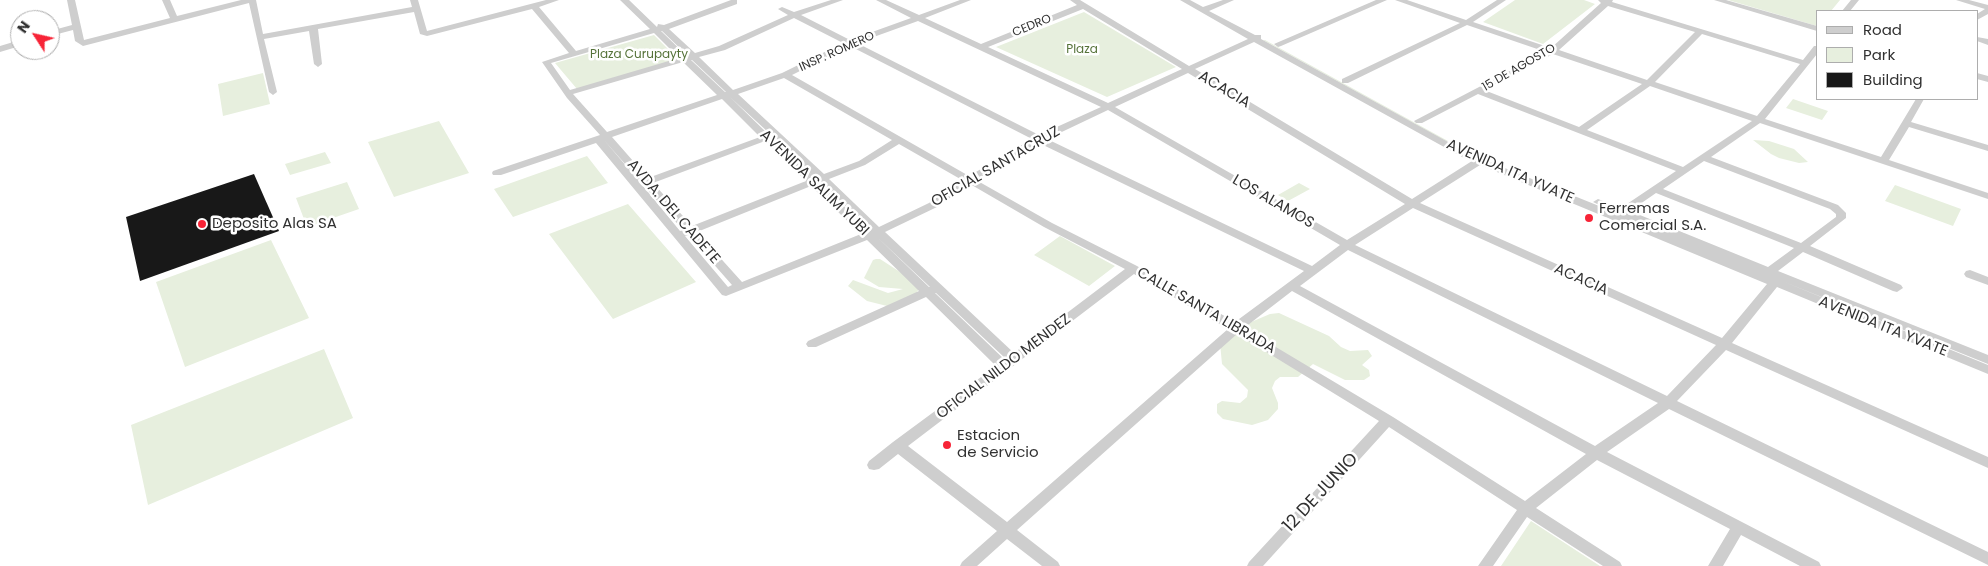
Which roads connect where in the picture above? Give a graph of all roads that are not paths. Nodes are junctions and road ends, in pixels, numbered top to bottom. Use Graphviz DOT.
graph roads {
  1 [pos="71,0"];
  2 [pos="166,0"];
  3 [pos="251,0"];
  4 [pos="414,0"];
  5 [pos="555,0"];
  6 [pos="624,0"];
  7 [pos="632,0"];
  8 [pos="840,0"];
  9 [pos="880,0"];
  10 [pos="967,0"];
  11 [pos="1074,0"];
  12 [pos="1184,0"];
  13 [pos="1197,0"];
  14 [pos="1230,0"];
  15 [pos="1383,0"];
  16 [pos="1399,0"];
  17 [pos="1502,0"];
  18 [pos="1718,0"];
  19 [pos="1855,0"];
  20 [pos="1960,0"];
  21 [pos="1605,1"];
  22 [pos="734,2"];
  23 [pos="534,6"];
  24 [pos="1083,6"];
  25 [pos="1988,8"];
  26 [pos="417,9"];
  27 [pos="782,9"];
  28 [pos="1207,9"];
  29 [pos="1847,10"];
  30 [pos="794,15"];
  31 [pos="1978,17"];
  32 [pos="918,18"];
  33 [pos="175,20"];
  34 [pos="1466,23"];
  35 [pos="77,26"];
  36 [pos="314,26"];
  37 [pos="659,29"];
  38 [pos="1816,29"];
  39 [pos="60,31"];
  40 [pos="1701,31"];
  41 [pos="259,37"];
  42 [pos="1258,37"];
  43 [pos="850,43"];
  44 [pos="1278,44"];
  45 [pos="981,47"];
  46 [pos="1816,49"];
  47 [pos="1553,51"];
  48 [pos="574,54"];
  49 [pos="692,57"];
  50 [pos="1805,63"];
  51 [pos="318,64"];
  52 [pos="1313,67"];
  53 [pos="1188,69"];
  54 [pos="786,75"];
  55 [pos="1345,81"];
  56 [pos="1649,83"];
  57 [pos="1478,91"];
  58 [pos="273,92"];
  59 [pos="569,94"];
  60 [pos="729,95"];
  61 [pos="1919,100"];
  62 [pos="1107,106"];
  63 [pos="1759,120"];
  64 [pos="1419,121"];
  65 [pos="1906,123"];
  66 [pos="1580,130"];
  67 [pos="771,135"];
  68 [pos="603,137"];
  69 [pos="900,139"];
  70 [pos="1039,139"];
  71 [pos="1458,147"];
  72 [pos="1988,148"];
  73 [pos="1703,157"];
  74 [pos="1479,161"];
  75 [pos="1884,161"];
  76 [pos="1683,170"];
  77 [pos="497,173"];
  78 [pos="970,179"];
  79 [pos="818,181"];
  80 [pos="641,183"];
  81 [pos="1654,190"];
  82 [pos="1988,196"];
  83 [pos="1411,203"];
  84 [pos="1618,214"];
  85 [pos="688,231"];
  86 [pos="879,231"];
  87 [pos="678,235"];
  88 [pos="868,235"];
  89 [pos="1347,245"];
  90 [pos="1802,247"];
  91 [pos="1133,269"];
  92 [pos="1313,272"];
  93 [pos="1970,274"];
  94 [pos="1775,277"];
  95 [pos="1988,282"];
  96 [pos="740,287"];
  97 [pos="938,287"];
  98 [pos="1292,287"];
  99 [pos="1898,288"];
  100 [pos="927,292"];
  101 [pos="1236,328"];
  102 [pos="812,344"];
  103 [pos="1724,344"];
  104 [pos="1988,360"];
  105 [pos="1009,363"];
  106 [pos="1988,370"];
  107 [pos="1668,403"];
  108 [pos="1388,420"];
  109 [pos="898,446"];
  110 [pos="1596,453"];
  111 [pos="1988,463"];
  112 [pos="874,464"];
  113 [pos="1526,508"];
  114 [pos="1738,528"];
  115 [pos="1008,530"];
  116 [pos="1988,559"];
  117 [pos="967,566"];
  118 [pos="1053,566"];
  119 [pos="1254,566"];
  120 [pos="1485,566"];
  121 [pos="1615,566"];
  122 [pos="1714,566"];
  123 [pos="1814,566"];
  1 -- 35 [label="street"];
  2 -- 33 [label="street"];
  3 -- 33 [label="street"];
  3 -- 41 [label="street"];
  4 -- 26 [label="street"];
  5 -- 23 [label="street"];
  6 -- 37 [label="street, AVENIDA SALIM YUBI"];
  7 -- 37 [label="street, AVENIDA SALIM YUBI"];
  8 -- 30 [label="street"];
  9 -- 32 [label="street, LOS ALAMOS"];
  10 -- 32 [label="street, INSP. ROMERO"];
  11 -- 24 [label="street, ACACIA"];
  12 -- 28 [label="street, AVENIDA ITA YVATE"];
  13 -- 28 [label="street, AVENIDA ITA YVATE"];
  14 -- 28 [label="street"];
  15 -- 44 [label="street"];
  16 -- 34 [label="street"];
  17 -- 34 [label="street"];
  18 -- 38 [label="street"];
  19 -- 29 [label="street"];
  20 -- 25 [label="street"];
  21 -- 40 [label="street"];
  21 -- 47 [label="street, 15 DE AGOSTO"];
  22 -- 37 [label="street"];
  23 -- 26 [label="street"];
  23 -- 48 [label="street"];
  24 -- 45 [label="street, CEDRO"];
  24 -- 53 [label="street, ACACIA"];
  25 -- 31 [label="street"];
  26 -- 36 [label="street"];
  27 -- 30 [label="street"];
  28 -- 42 [label="street, AVENIDA ITA YVATE"];
  30 -- 43 [label="street"];
  30 -- 49 [label="street"];
  32 -- 43 [label="street, INSP. ROMERO"];
  32 -- 45 [label="street, LOS ALAMOS"];
  33 -- 35 [label="street"];
  34 -- 47 [label="street"];
  34 -- 55 [label="street"];
  35 -- 39 [label="street"];
  36 -- 41 [label="street"];
  36 -- 51 [label="street"];
  37 -- 48 [label="street"];
  37 -- 49 [label="street, AVENIDA SALIM YUBI"];
  40 -- 50 [label="street"];
  40 -- 56 [label="street"];
  41 -- 58 [label="street"];
  42 -- 44 [label="street, AVENIDA ITA YVATE"];
  42 -- 52 [label="street, AVENIDA ITA YVATE"];
  42 -- 53 [label="street, OFICIAL SANTACRUZ"];
  43 -- 54 [label="street, INSP. ROMERO"];
  43 -- 70 [label="street"];
  44 -- 52 [label="street, AVENIDA ITA YVATE"];
  45 -- 62 [label="street, LOS ALAMOS"];
  46 -- 50 [label="street"];
  47 -- 56 [label="street"];
  47 -- 57 [label="street, 15 DE AGOSTO"];
  48 -- 59 [label="street"];
  49 -- 59 [label="street"];
  49 -- 60 [label="street, AVENIDA SALIM YUBI"];
  50 -- 63 [label="street"];
  52 -- 55 [label="street, AVENIDA ITA YVATE"];
  52 -- 71 [label="street, AVENIDA ITA YVATE"];
  53 -- 62 [label="street, OFICIAL SANTACRUZ"];
  53 -- 83 [label="street, ACACIA"];
  54 -- 60 [label="street, INSP. ROMERO"];
  54 -- 69 [label="street, CALLE SANTA LIBRADA"];
  55 -- 64 [label="street, AVENIDA ITA YVATE"];
  56 -- 63 [label="street"];
  56 -- 66 [label="street"];
  57 -- 64 [label="street, 15 DE AGOSTO"];
  57 -- 66 [label="street"];
  59 -- 68 [label="street"];
  60 -- 67 [label="street, AVENIDA SALIM YUBI"];
  60 -- 68 [label="street, INSP. ROMERO"];
  61 -- 65 [label="street"];
  62 -- 70 [label="street, OFICIAL SANTACRUZ"];
  62 -- 89 [label="street, LOS ALAMOS"];
  63 -- 73 [label="street"];
  63 -- 75 [label="street"];
  64 -- 71 [label="street, AVENIDA ITA YVATE"];
  65 -- 72 [label="street"];
  65 -- 75 [label="street"];
  66 -- 76 [label="street"];
  67 -- 79 [label="street, AVENIDA SALIM YUBI"];
  67 -- 80 [label="street"];
  68 -- 77 [label="street, INSP. ROMERO"];
  68 -- 80 [label="street"];
  69 -- 78 [label="street, CALLE SANTA LIBRADA"];
  69 -- 79 [label="street"];
  70 -- 78 [label="street, OFICIAL SANTACRUZ"];
  70 -- 92 [label="street"];
  71 -- 74 [label="street, AVENIDA ITA YVATE"];
  71 -- 84 [label="street, AVENIDA ITA YVATE"];
  73 -- 76 [label="street"];
  73 -- 90 [label="street"];
  74 -- 83 [label="street"];
  74 -- 84 [label="street, AVENIDA ITA YVATE"];
  75 -- 82 [label="street"];
  76 -- 81 [label="street"];
  78 -- 86 [label="street, OFICIAL SANTACRUZ"];
  78 -- 91 [label="street, CALLE SANTA LIBRADA"];
  79 -- 85 [label="street"];
  79 -- 86 [label="street, AVENIDA SALIM YUBI"];
  79 -- 88 [label="street, AVENIDA SALIM YUBI"];
  80 -- 85 [label="street, AVDA. DEL CADETE"];
  80 -- 87 [label="street"];
  81 -- 84 [label="street"];
  81 -- 90 [label="street"];
  83 -- 89 [label="street"];
  83 -- 103 [label="street, ACACIA"];
  84 -- 94 [label="street, AVENIDA ITA YVATE"];
  85 -- 87 [label="street"];
  85 -- 96 [label="street, AVDA. DEL CADETE"];
  86 -- 88 [label="street, OFICIAL SANTACRUZ"];
  86 -- 97 [label="street, AVENIDA SALIM YUBI"];
  87 -- 96 [label="street, OFICIAL SANTACRUZ"];
  88 -- 96 [label="street, OFICIAL SANTACRUZ"];
  88 -- 100 [label="street, AVENIDA SALIM YUBI"];
  89 -- 92 [label="street"];
  89 -- 107 [label="street, LOS ALAMOS"];
  90 -- 94 [label="street"];
  90 -- 99 [label="street"];
  91 -- 101 [label="street, CALLE SANTA LIBRADA"];
  91 -- 105 [label="street, OFICIAL NILDO MENDEZ"];
  92 -- 98 [label="street"];
  93 -- 95 [label="street"];
  94 -- 103 [label="street"];
  94 -- 104 [label="street, AVENIDA ITA YVATE"];
  94 -- 106 [label="street, AVENIDA ITA YVATE"];
  97 -- 100 [label="street"];
  97 -- 105 [label="street, AVENIDA SALIM YUBI"];
  98 -- 101 [label="street"];
  98 -- 110 [label="street"];
  100 -- 102 [label="street"];
  100 -- 105 [label="street, AVENIDA SALIM YUBI"];
  101 -- 108 [label="street, CALLE SANTA LIBRADA"];
  101 -- 115 [label="street"];
  103 -- 107 [label="street"];
  103 -- 111 [label="street, ACACIA"];
  105 -- 109 [label="street, OFICIAL NILDO MENDEZ"];
  107 -- 110 [label="street"];
  107 -- 116 [label="street, LOS ALAMOS"];
  108 -- 113 [label="street, CALLE SANTA LIBRADA"];
  108 -- 119 [label="street, 12 DE JUNIO"];
  109 -- 112 [label="street, OFICIAL NILDO MENDEZ"];
  109 -- 115 [label="street"];
  110 -- 113 [label="street"];
  110 -- 114 [label="street"];
  113 -- 120 [label="street"];
  113 -- 121 [label="street, CALLE SANTA LIBRADA"];
  114 -- 122 [label="street"];
  114 -- 123 [label="street"];
  115 -- 117 [label="street"];
  115 -- 118 [label="street"];
}
